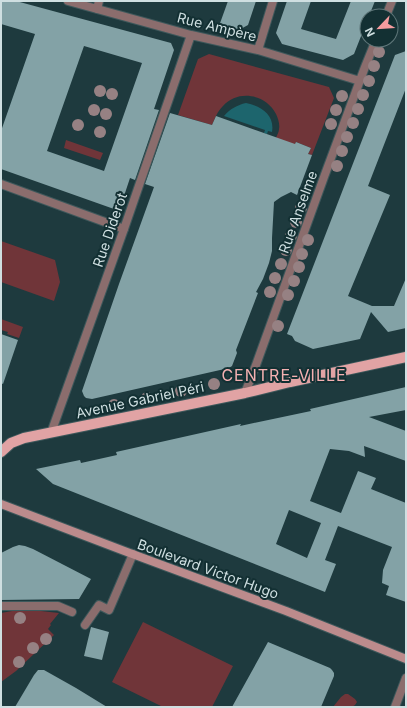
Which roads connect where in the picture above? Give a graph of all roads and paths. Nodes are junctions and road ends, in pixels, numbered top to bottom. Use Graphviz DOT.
graph roads {
  1 [pos="68,1"];
  2 [pos="273,1"];
  3 [pos="98,5"];
  4 [pos="191,35"];
  5 [pos="373,48"];
  6 [pos="258,50"];
  7 [pos="360,81"];
  8 [pos="1,184"];
  9 [pos="124,229"];
  10 [pos="406,357"];
  11 [pos="245,393"];
  12 [pos="51,433"];
  13 [pos="1,452"];
  14 [pos="1,504"];
  15 [pos="133,554"];
  16 [pos="1,606"];
  17 [pos="72,612"];
  18 [pos="85,625"];
  19 [pos="406,660"];
  20 [pos="406,678"];
  21 [pos="395,707"];
  1 -- 3 [label="street, Rue Ampère"];
  2 -- 6 [label="street"];
  3 -- 4 [label="street, Rue Ampère"];
  4 -- 6 [label="street, Rue Ampère"];
  4 -- 9 [label="street, Rue Diderot"];
  5 -- 7 [label="street, Rue Anselme"];
  6 -- 7 [label="street, Rue Ampère"];
  7 -- 11 [label="street, Rue Anselme"];
  8 -- 9 [label="street"];
  9 -- 12 [label="street, Rue Diderot"];
  10 -- 11 [label="main road, Avenue Gabriel Péri"];
  11 -- 12 [label="main road, Avenue Gabriel Péri"];
  12 -- 13 [label="main road, Avenue Gabriel Péri"];
  14 -- 15 [label="main road, Boulevard Victor Hugo"];
  15 -- 18 [label="street"];
  15 -- 19 [label="main road, Boulevard Victor Hugo"];
  16 -- 17 [label="street"];
  20 -- 21 [label="street"];
}
